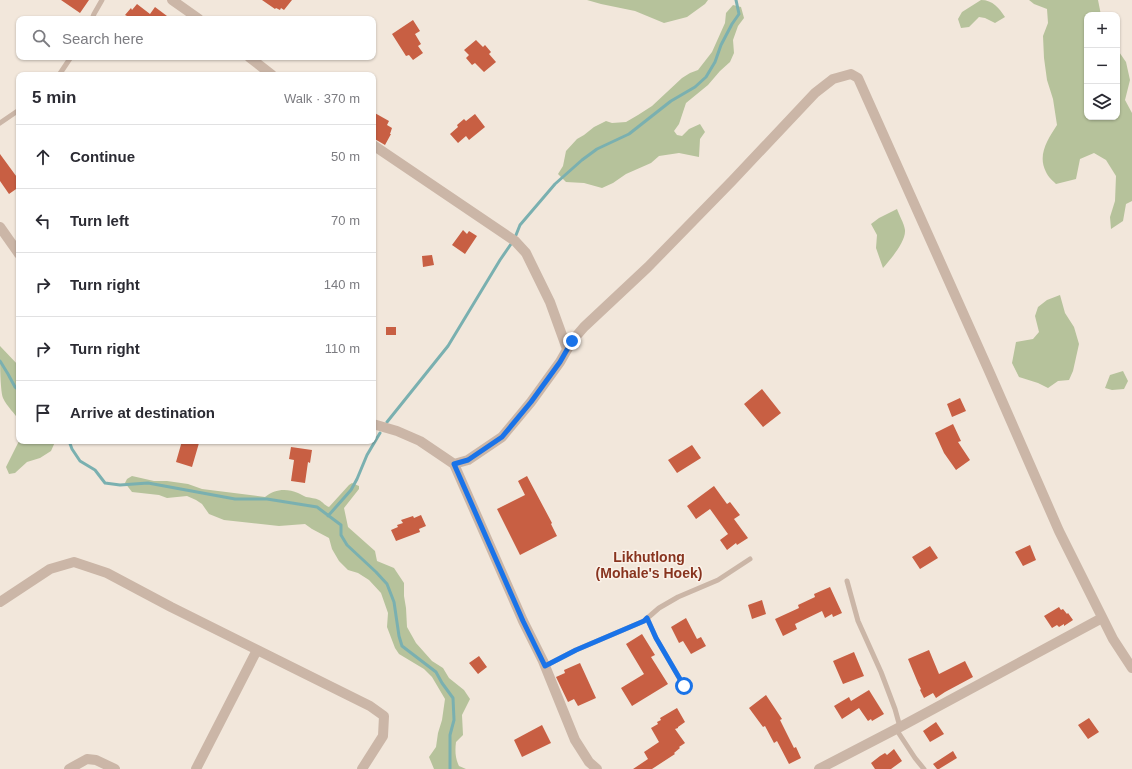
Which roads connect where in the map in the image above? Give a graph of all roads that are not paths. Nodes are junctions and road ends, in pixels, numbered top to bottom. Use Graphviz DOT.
graph roads {
  1 [pos="102,0"];
  2 [pos="172,0"];
  3 [pos="93,16"];
  4 [pos="195,16"];
  5 [pos="69,60"];
  6 [pos="253,60"];
  7 [pos="61,72"];
  8 [pos="268,72"];
  9 [pos="16,112"];
  10 [pos="0,123"];
  11 [pos="376,147"];
  12 [pos="0,227"];
  13 [pos="16,250"];
  14 [pos="568,349"];
  15 [pos="376,425"];
  16 [pos="454,464"];
  17 [pos="750,560"];
  18 [pos="847,581"];
  19 [pos="0,602"];
  20 [pos="647,618"];
  21 [pos="1102,618"];
  22 [pos="257,650"];
  23 [pos="545,666"];
  24 [pos="1132,668"];
  25 [pos="684,686"];
  26 [pos="898,728"];
  27 [pos="69,769"];
  28 [pos="116,769"];
  29 [pos="196,769"];
  30 [pos="362,769"];
  31 [pos="597,769"];
  32 [pos="819,769"];
  33 [pos="924,769"];
  1 -- 3 [label="lane"];
  2 -- 4 [label="street"];
  5 -- 7 [label="lane"];
  6 -- 8 [label="street"];
  9 -- 10 [label="lane"];
  11 -- 14 [label="street"];
  12 -- 13 [label="street"];
  14 -- 16 [label="street"];
  14 -- 21 [label="street"];
  15 -- 16 [label="street"];
  16 -- 23 [label="street"];
  17 -- 20 [label="lane"];
  18 -- 26 [label="lane"];
  19 -- 22 [label="street"];
  20 -- 23 [label="lane"];
  20 -- 25 [label="lane"];
  21 -- 24 [label="street"];
  21 -- 26 [label="street"];
  22 -- 29 [label="street"];
  22 -- 30 [label="street"];
  23 -- 31 [label="street"];
  26 -- 32 [label="street"];
  26 -- 33 [label="lane"];
  27 -- 28 [label="street"];
}
